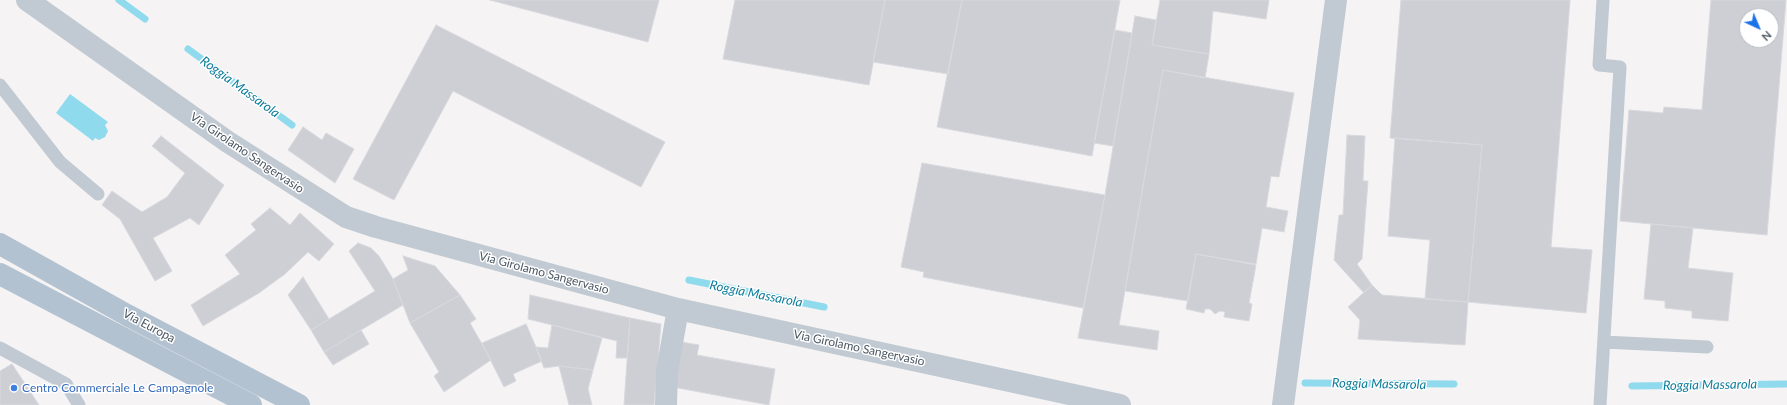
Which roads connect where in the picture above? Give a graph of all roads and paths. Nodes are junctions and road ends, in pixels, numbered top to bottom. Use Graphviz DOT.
graph roads {
  1 [pos="27,0"];
  2 [pos="1336,0"];
  3 [pos="1603,0"];
  4 [pos="0,85"];
  5 [pos="98,194"];
  6 [pos="0,244"];
  7 [pos="0,274"];
  8 [pos="678,309"];
  9 [pos="1604,342"];
  10 [pos="1707,347"];
  11 [pos="0,348"];
  12 [pos="80,405"];
  13 [pos="251,405"];
  14 [pos="300,405"];
  15 [pos="666,405"];
  16 [pos="1120,405"];
  17 [pos="1283,405"];
  18 [pos="1600,405"];
  1 -- 8 [label="street, Via Girolamo Sangervasio"];
  2 -- 17 [label="street"];
  3 -- 9 [label="lane"];
  4 -- 5 [label="lane"];
  6 -- 14 [label="main road, Via Europa"];
  7 -- 13 [label="main road, Via Europa"];
  8 -- 15 [label="street"];
  8 -- 16 [label="street, Via Girolamo Sangervasio"];
  9 -- 10 [label="lane"];
  9 -- 18 [label="lane"];
  11 -- 12 [label="lane"];
}
